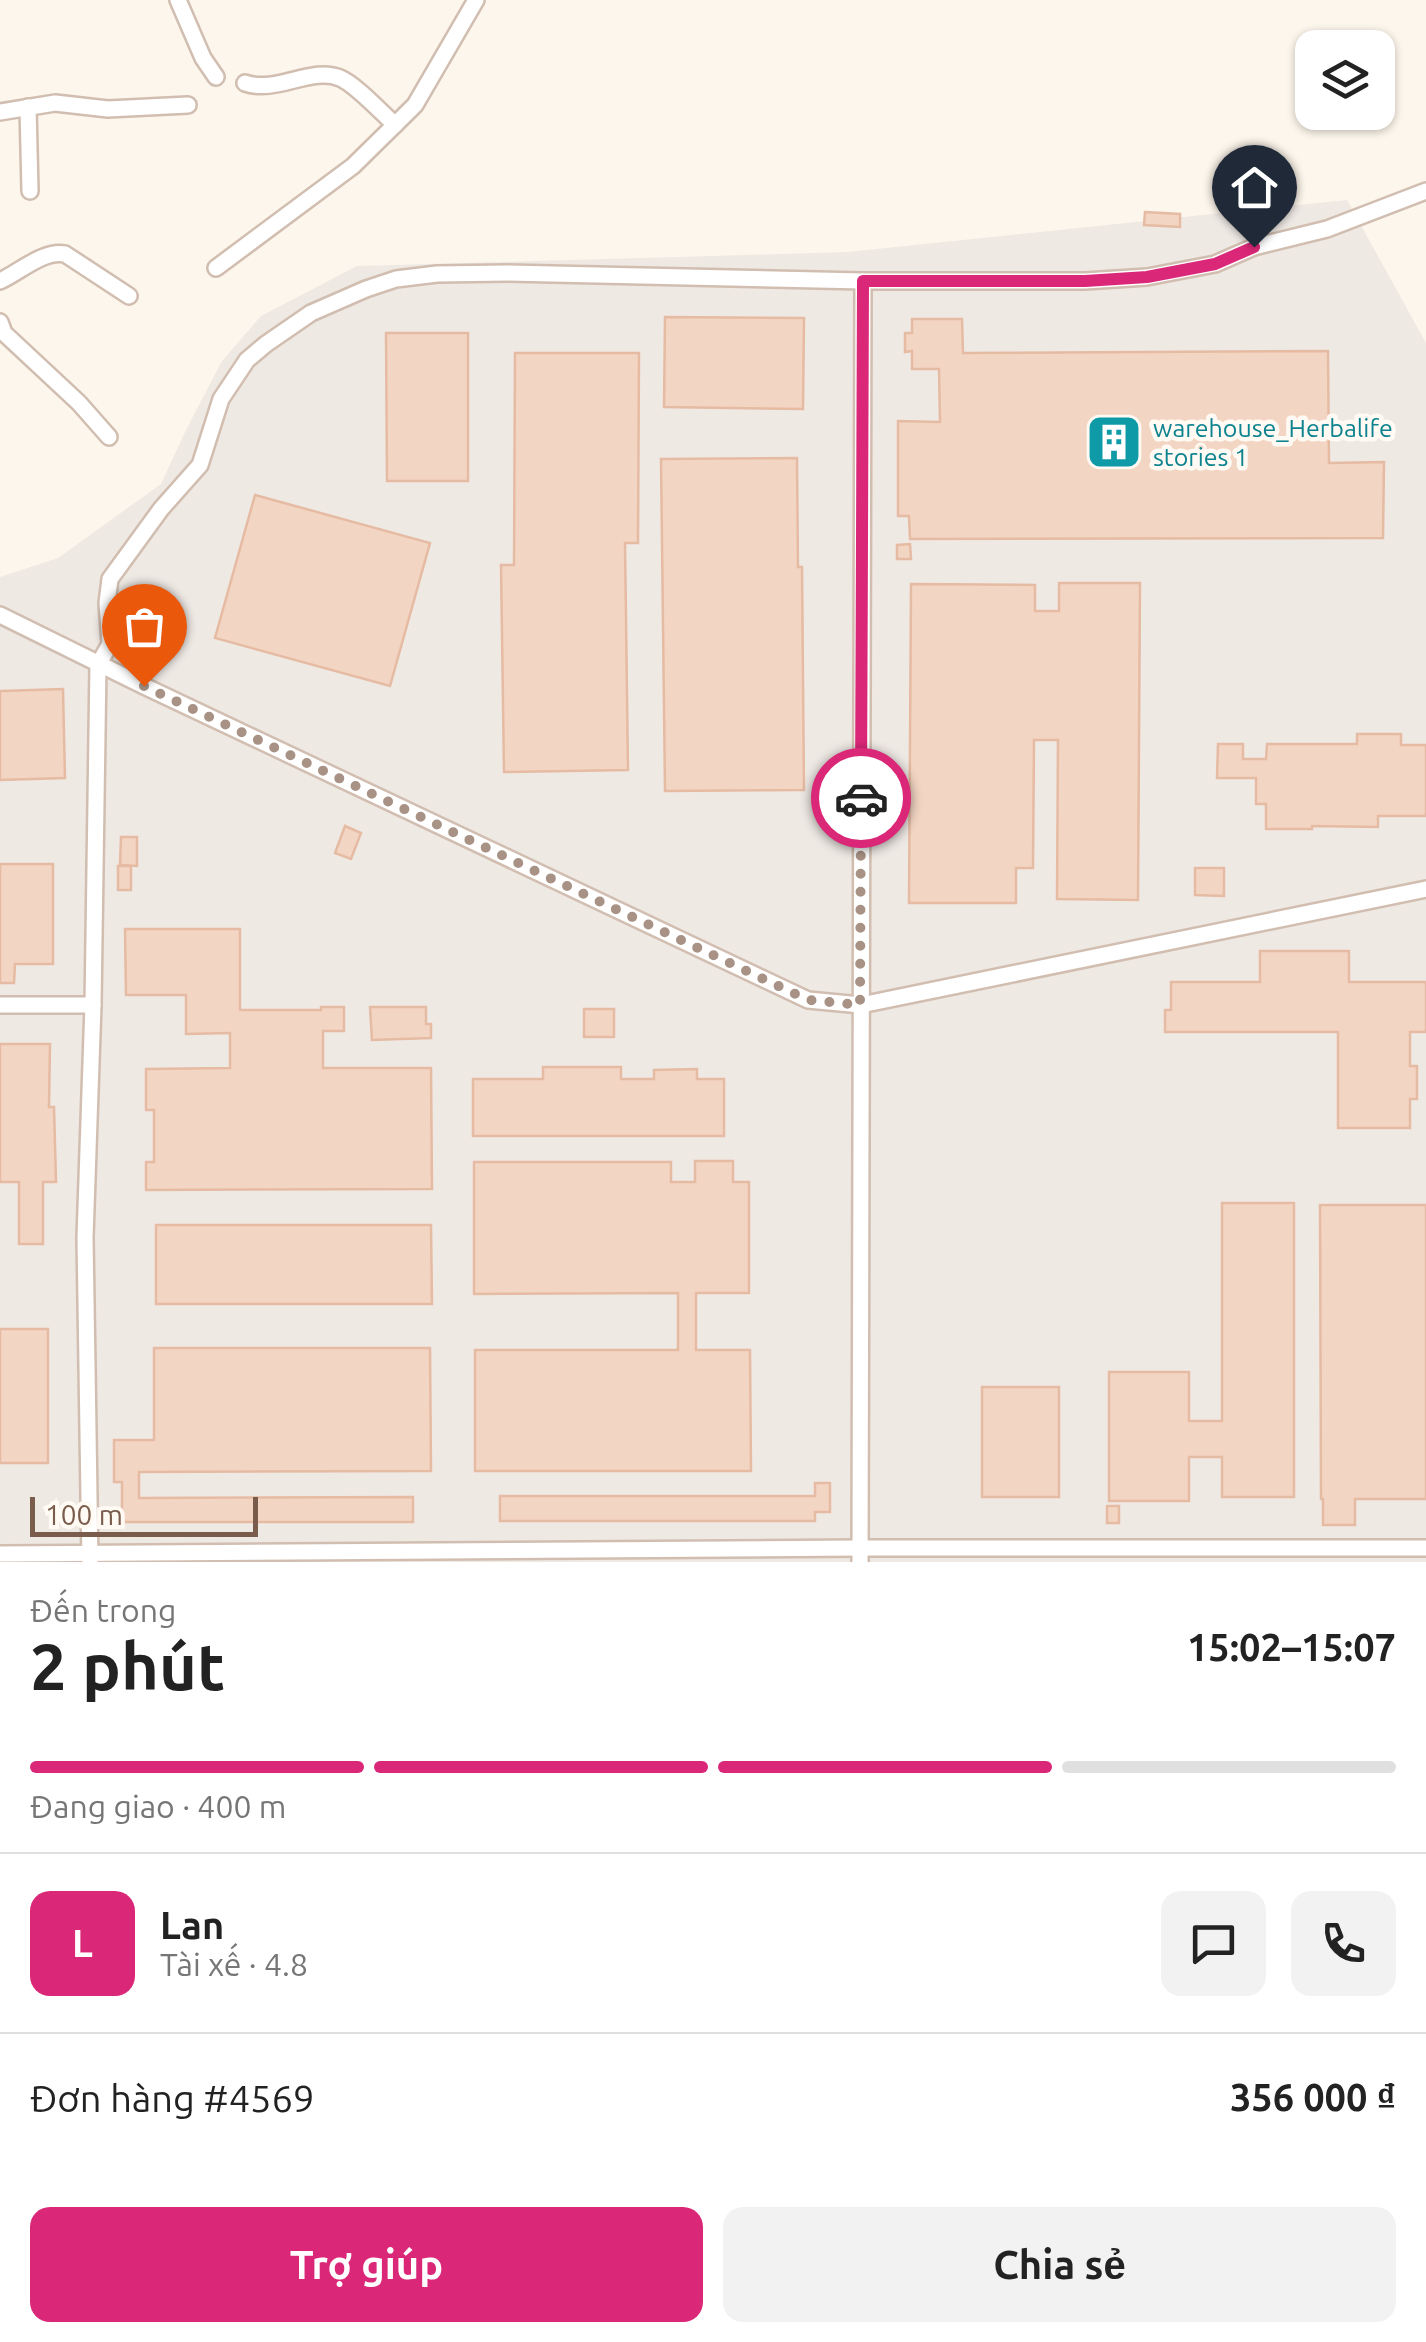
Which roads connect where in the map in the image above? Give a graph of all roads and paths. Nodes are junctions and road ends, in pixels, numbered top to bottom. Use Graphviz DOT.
graph roads {
  1 [pos="178,0"];
  2 [pos="476,0"];
  3 [pos="216,76"];
  4 [pos="245,83"];
  5 [pos="188,105"];
  6 [pos="28,107"];
  7 [pos="0,112"];
  8 [pos="395,125"];
  9 [pos="1426,190"];
  10 [pos="30,191"];
  11 [pos="216,268"];
  12 [pos="0,280"];
  13 [pos="863,281"];
  14 [pos="128,296"];
  15 [pos="1,330"];
  16 [pos="109,437"];
  17 [pos="0,615"];
  18 [pos="98,665"];
  19 [pos="1426,889"];
  20 [pos="0,1005"];
  21 [pos="93,1005"];
  22 [pos="860,1005"];
  23 [pos="1426,1548"];
  24 [pos="0,1554"];
  25 [pos="860,1555"];
  26 [pos="90,1558"];
  1 -- 3 [label="street"];
  2 -- 8 [label="street"];
  4 -- 8 [label="street"];
  5 -- 6 [label="street"];
  6 -- 7 [label="street"];
  6 -- 10 [label="street"];
  8 -- 11 [label="street"];
  9 -- 13 [label="street"];
  12 -- 14 [label="street"];
  13 -- 18 [label="street"];
  13 -- 22 [label="street"];
  15 -- 16 [label="street"];
  17 -- 18 [label="street"];
  18 -- 21 [label="street"];
  18 -- 22 [label="street"];
  19 -- 22 [label="street"];
  20 -- 21 [label="street"];
  21 -- 26 [label="street"];
  22 -- 25 [label="street"];
  23 -- 25 [label="street"];
  24 -- 26 [label="street"];
  25 -- 26 [label="street"];
}
